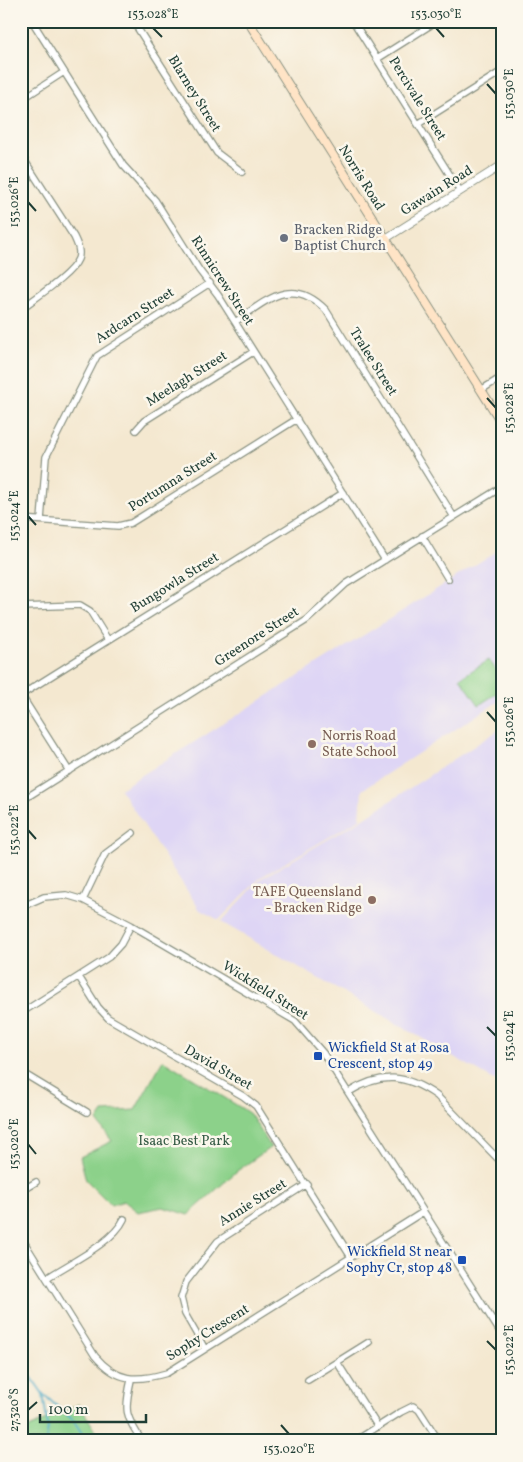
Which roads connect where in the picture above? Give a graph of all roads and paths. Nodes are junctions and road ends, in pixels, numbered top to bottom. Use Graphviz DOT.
graph roads {
  1 [pos="32,21"];
  2 [pos="134,21"];
  3 [pos="248,21"];
  4 [pos="353,21"];
  5 [pos="437,21"];
  6 [pos="377,59"];
  7 [pos="502,71"];
  8 [pos="64,72"];
  9 [pos="21,100"];
  10 [pos="418,124"];
  11 [pos="21,154"];
  12 [pos="502,165"];
  13 [pos="242,172"];
  14 [pos="460,191"];
  15 [pos="385,238"];
  16 [pos="210,283"];
  17 [pos="23,304"];
  18 [pos="21,313"];
  19 [pos="235,322"];
  20 [pos="253,352"];
  21 [pos="502,377"];
  22 [pos="481,390"];
  23 [pos="297,419"];
  24 [pos="502,423"];
  25 [pos="136,430"];
  26 [pos="502,487"];
  27 [pos="343,493"];
  28 [pos="454,517"];
  29 [pos="21,518"];
  30 [pos="41,520"];
  31 [pos="422,536"];
  32 [pos="385,560"];
  33 [pos="448,579"];
  34 [pos="21,607"];
  35 [pos="108,640"];
  36 [pos="21,695"];
  37 [pos="69,771"];
  38 [pos="21,802"];
  39 [pos="133,833"];
  40 [pos="83,900"];
  41 [pos="21,907"];
  42 [pos="131,925"];
  43 [pos="79,977"];
  44 [pos="21,1013"];
  45 [pos="21,1072"];
  46 [pos="349,1092"];
  47 [pos="87,1112"];
  48 [pos="502,1163"];
  49 [pos="36,1182"];
  50 [pos="307,1184"];
  51 [pos="21,1191"];
  52 [pos="423,1212"];
  53 [pos="124,1219"];
  54 [pos="21,1237"];
  55 [pos="351,1257"];
  56 [pos="47,1278"];
  57 [pos="502,1335"];
  58 [pos="369,1342"];
  59 [pos="205,1349"];
  60 [pos="337,1362"];
  61 [pos="131,1380"];
  62 [pos="308,1380"];
  63 [pos="378,1426"];
  64 [pos="142,1441"];
  65 [pos="208,1441"];
  66 [pos="216,1441"];
  67 [pos="356,1441"];
  68 [pos="439,1441"];
  1 -- 8 [label="street, Rinnicrew Street"];
  2 -- 13 [label="street, Blarney Street"];
  3 -- 15 [label="main road, Norris Road"];
  4 -- 6 [label="street, Percivale Street"];
  5 -- 6 [label="street"];
  6 -- 10 [label="street, Percivale Street"];
  7 -- 10 [label="street"];
  8 -- 9 [label="street"];
  8 -- 16 [label="street, Rinnicrew Street"];
  10 -- 14 [label="street, Percivale Street"];
  11 -- 17 [label="street"];
  12 -- 14 [label="street, Gawain Road"];
  14 -- 15 [label="street, Gawain Road"];
  15 -- 22 [label="main road, Norris Road"];
  16 -- 19 [label="street, Rinnicrew Street"];
  16 -- 30 [label="street, Ardcarn Street"];
  17 -- 18 [label="street"];
  19 -- 20 [label="street, Rinnicrew Street"];
  19 -- 28 [label="street, Tralee Street"];
  20 -- 23 [label="street, Rinnicrew Street"];
  20 -- 25 [label="street, Meelagh Street"];
  21 -- 22 [label="street"];
  22 -- 24 [label="main road, Norris Road"];
  23 -- 27 [label="street, Rinnicrew Street"];
  23 -- 30 [label="street, Portumna Street"];
  26 -- 28 [label="street, Greenore Street"];
  27 -- 32 [label="street, Rinnicrew Street"];
  27 -- 35 [label="street, Bungowla Street"];
  28 -- 31 [label="street, Greenore Street"];
  29 -- 30 [label="street, Portumna Street"];
  31 -- 32 [label="street, Greenore Street"];
  31 -- 33 [label="street"];
  32 -- 37 [label="street, Greenore Street"];
  34 -- 35 [label="street"];
  35 -- 36 [label="street, Bungowla Street"];
  36 -- 37 [label="street"];
  37 -- 38 [label="street, Greenore Street"];
  39 -- 40 [label="street"];
  40 -- 41 [label="street, Wickfield Street"];
  40 -- 42 [label="street, Wickfield Street"];
  42 -- 43 [label="street"];
  42 -- 46 [label="street, Wickfield Street"];
  43 -- 44 [label="street"];
  43 -- 50 [label="street, David Street"];
  45 -- 47 [label="street"];
  46 -- 48 [label="street"];
  46 -- 52 [label="street, Wickfield Street"];
  49 -- 51 [label="street"];
  50 -- 55 [label="street, David Street"];
  50 -- 59 [label="street, Annie Street"];
  52 -- 55 [label="street, Sophy Crescent"];
  52 -- 57 [label="street, Wickfield Street"];
  53 -- 56 [label="street"];
  54 -- 56 [label="street"];
  55 -- 59 [label="street, Sophy Crescent"];
  56 -- 61 [label="street"];
  58 -- 60 [label="street"];
  59 -- 61 [label="street, Sophy Crescent"];
  60 -- 62 [label="street"];
  60 -- 63 [label="street"];
  61 -- 64 [label="street"];
  63 -- 67 [label="street"];
  63 -- 68 [label="street"];
  65 -- 66 [label="street"];
}
